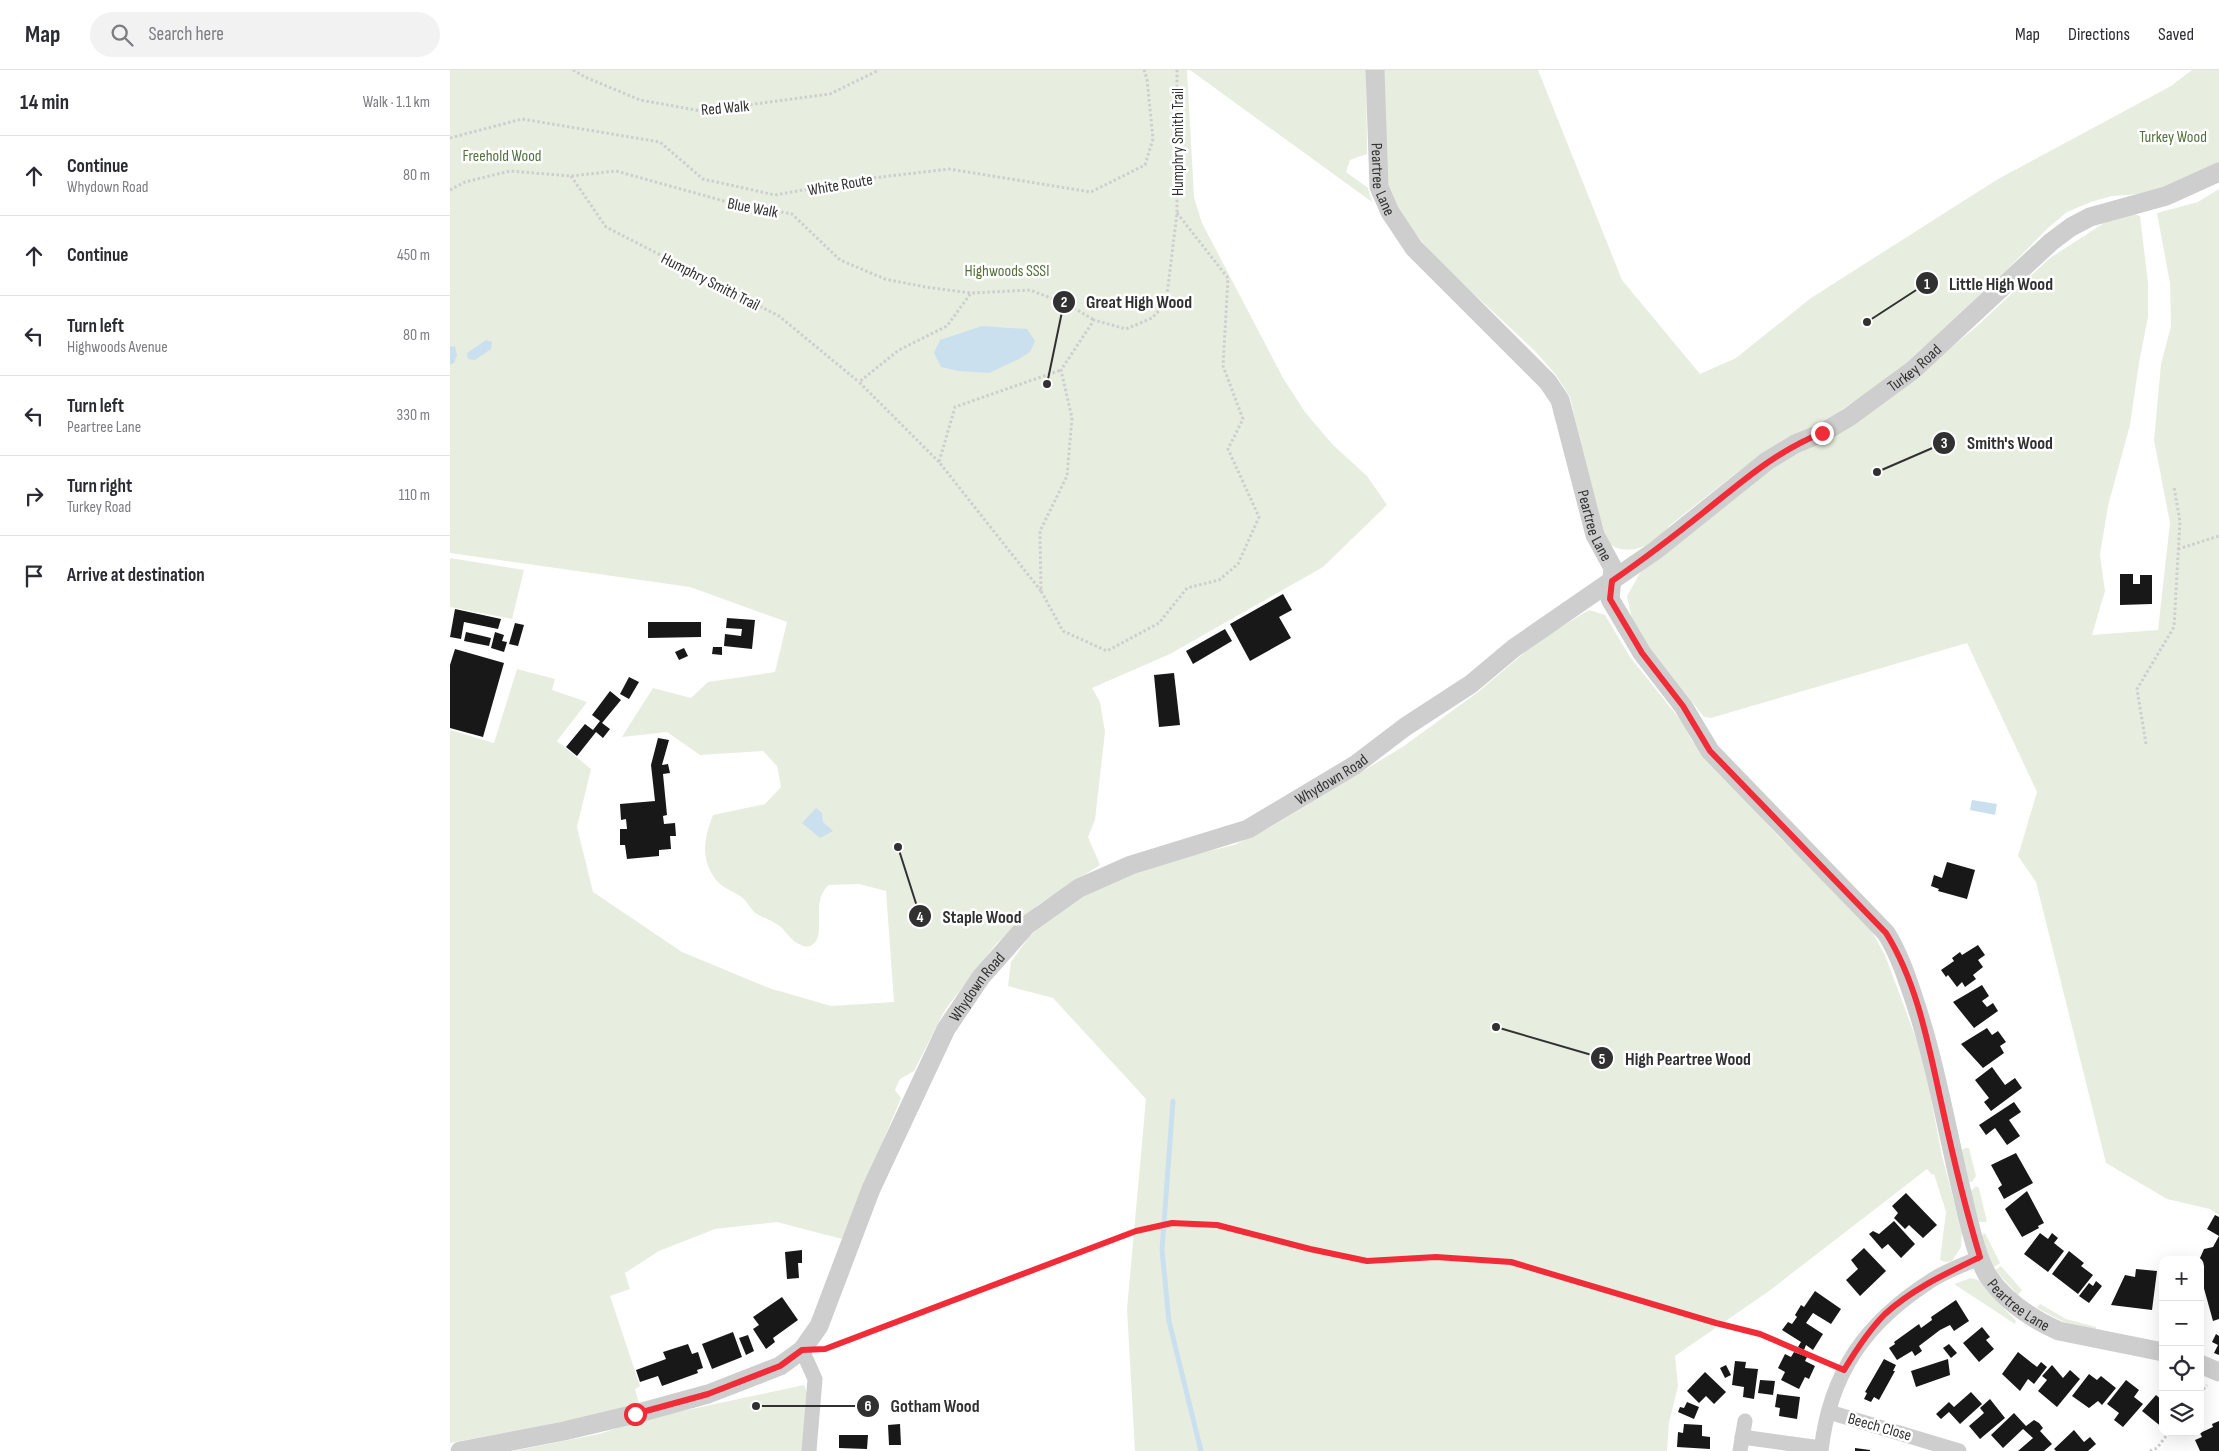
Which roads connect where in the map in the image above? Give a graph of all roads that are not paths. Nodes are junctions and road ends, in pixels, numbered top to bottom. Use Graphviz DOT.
graph roads {
  1 [pos="1375,70"];
  2 [pos="2219,172"];
  3 [pos="1612,581"];
  4 [pos="1980,1257"];
  5 [pos="802,1350"];
  6 [pos="2159,1351"];
  7 [pos="2204,1366"];
  8 [pos="2219,1372"];
  9 [pos="1829,1412"];
  10 [pos="1745,1421"];
  11 [pos="1741,1444"];
  12 [pos="1821,1450"];
  13 [pos="460,1451"];
  14 [pos="809,1451"];
  15 [pos="1959,1451"];
  1 -- 3 [label="street, Peartree Lane"];
  2 -- 3 [label="street, Turkey Road"];
  3 -- 4 [label="street, Peartree Lane"];
  3 -- 5 [label="street, Whydown Road"];
  4 -- 6 [label="street, Peartree Lane"];
  4 -- 9 [label="street"];
  5 -- 13 [label="street, Whydown Road"];
  5 -- 14 [label="street"];
  7 -- 8 [label="street"];
  9 -- 12 [label="street"];
  9 -- 15 [label="street, Beech Close"];
  10 -- 11 [label="street"];
  11 -- 12 [label="street"];
}
